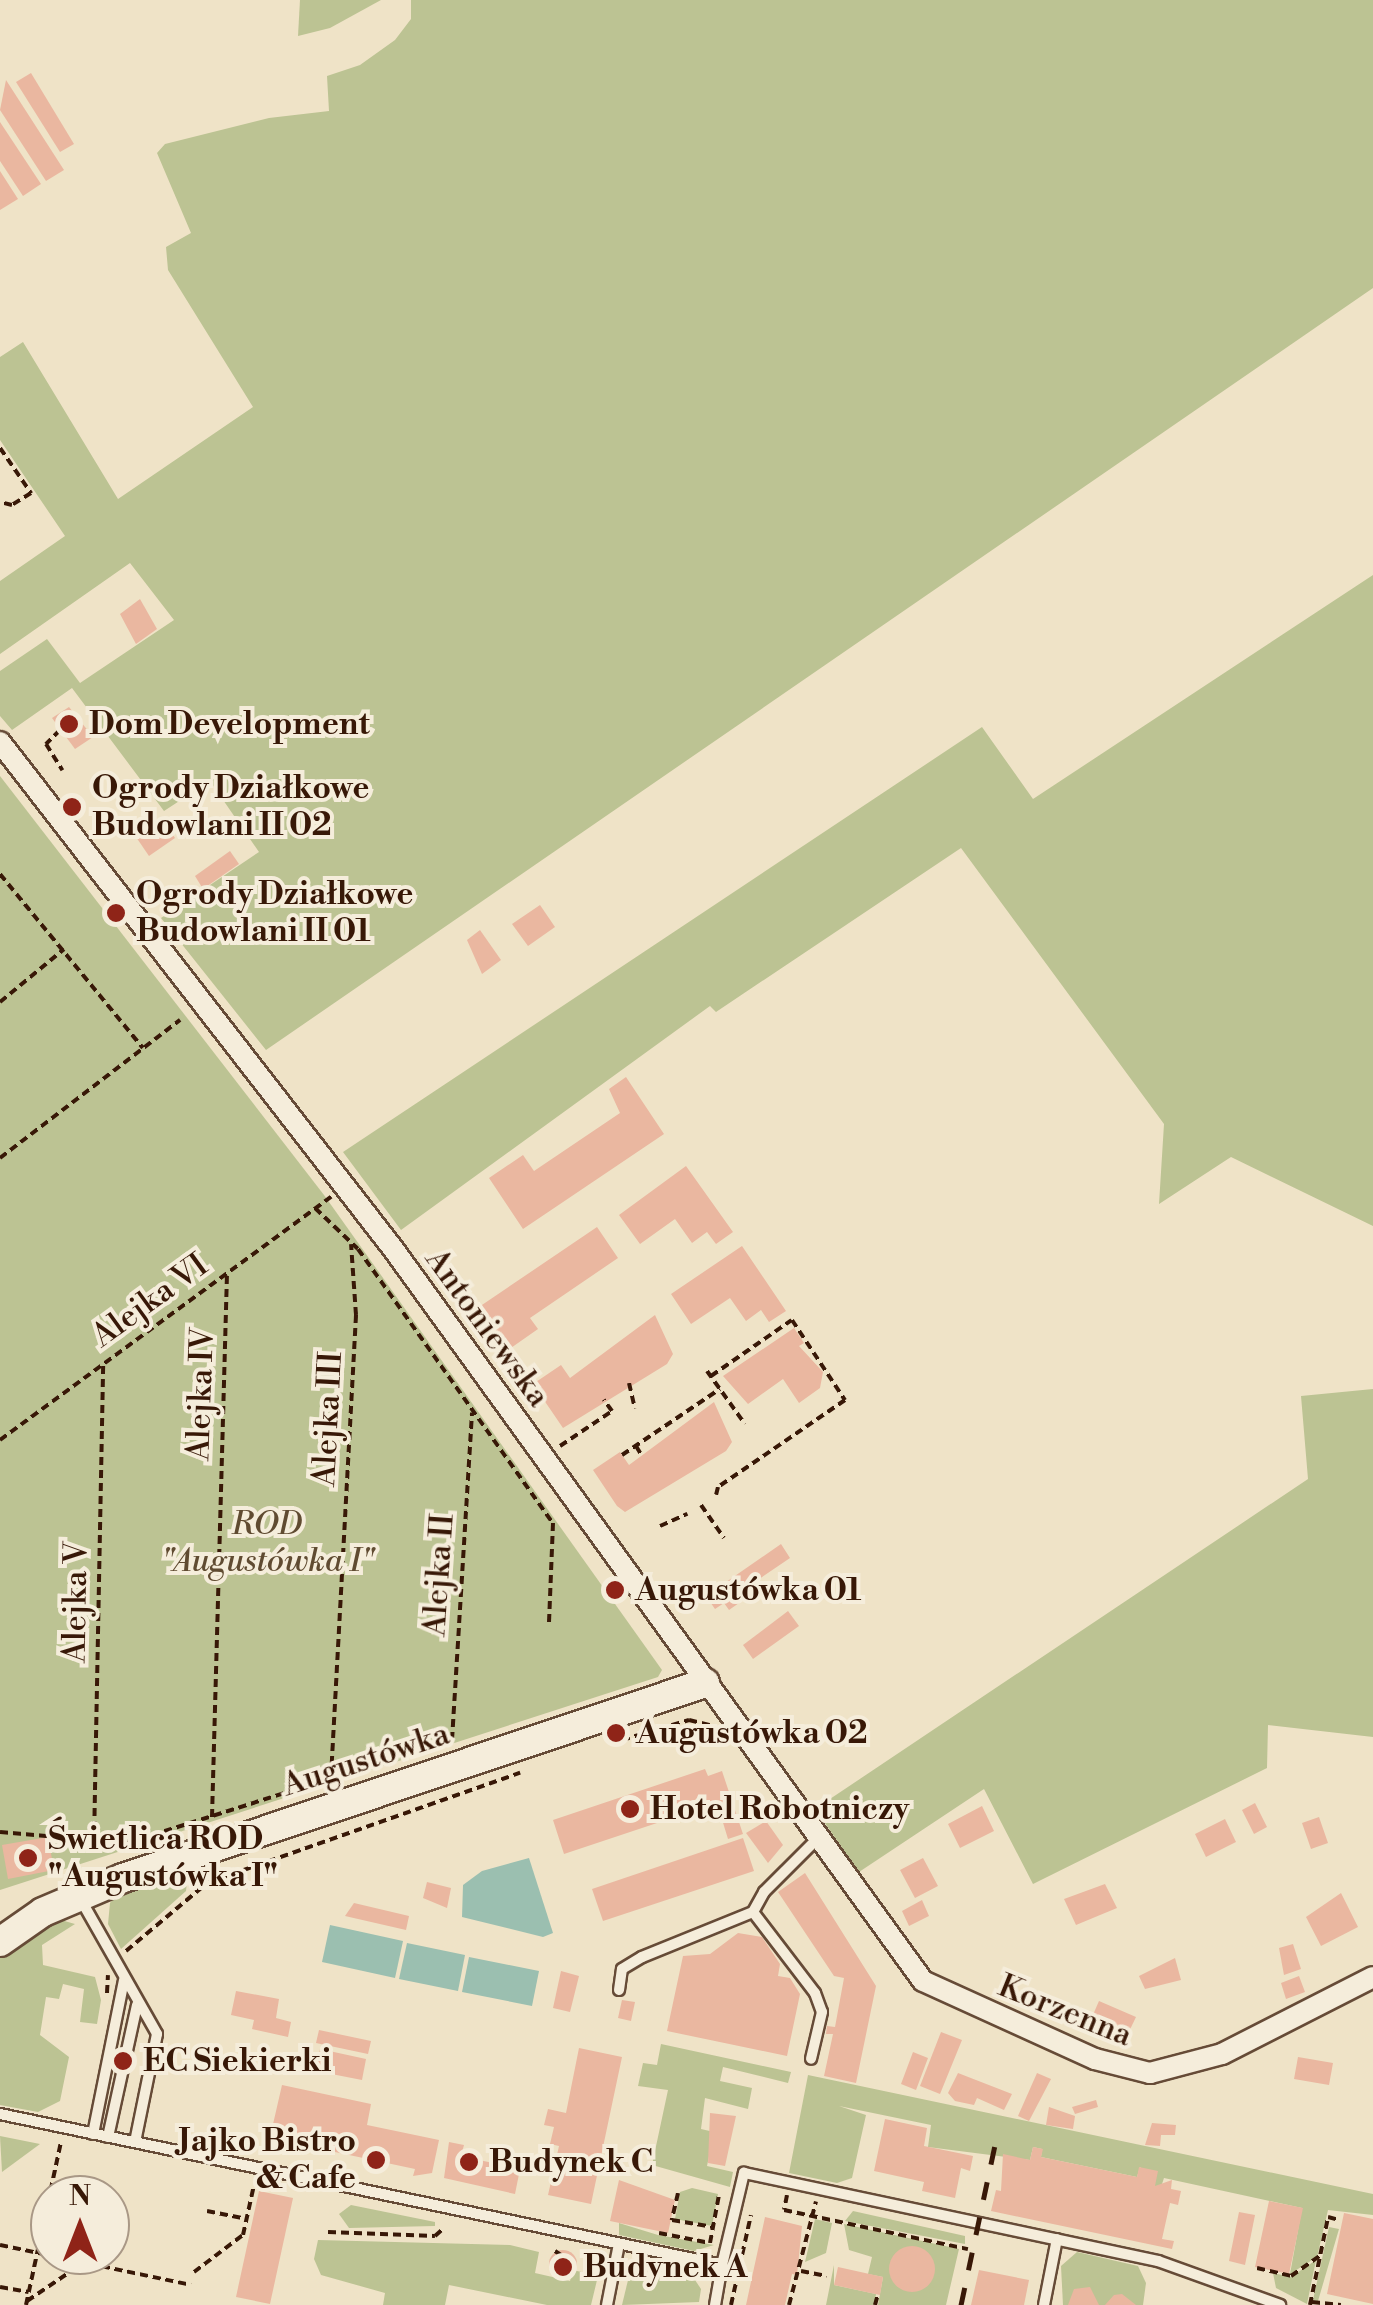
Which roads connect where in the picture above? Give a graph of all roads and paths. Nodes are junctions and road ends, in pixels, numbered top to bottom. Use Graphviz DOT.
graph roads {
  1 [pos="0,448"];
  2 [pos="0,502"];
  3 [pos="60,730"];
  4 [pos="0,742"];
  5 [pos="62,770"];
  6 [pos="0,874"];
  7 [pos="64,949"];
  8 [pos="0,1002"];
  9 [pos="180,1020"];
  10 [pos="143,1048"];
  11 [pos="0,1158"];
  12 [pos="328,1200"];
  13 [pos="316,1208"];
  14 [pos="351,1244"];
  15 [pos="227,1273"];
  16 [pos="763,1340"];
  17 [pos="767,1346"];
  18 [pos="103,1364"];
  19 [pos="629,1383"];
  20 [pos="720,1389"];
  21 [pos="604,1400"];
  22 [pos="635,1408"];
  23 [pos="472,1413"];
  24 [pos="744,1424"];
  25 [pos="0,1440"];
  26 [pos="636,1446"];
  27 [pos="542,1455"];
  28 [pos="622,1455"];
  29 [pos="642,1456"];
  30 [pos="716,1494"];
  31 [pos="700,1505"];
  32 [pos="687,1514"];
  33 [pos="660,1526"];
  34 [pos="724,1538"];
  35 [pos="549,1624"];
  36 [pos="706,1683"];
  37 [pos="742,1734"];
  38 [pos="622,1740"];
  39 [pos="520,1773"];
  40 [pos="331,1777"];
  41 [pos="212,1816"];
  42 [pos="0,1832"];
  43 [pos="817,1840"];
  44 [pos="94,1842"];
  45 [pos="78,1894"];
  46 [pos="753,1912"];
  47 [pos="0,1941"];
  48 [pos="124,1953"];
  49 [pos="905,1964"];
  50 [pos="1373,1977"];
  51 [pos="124,1980"];
  52 [pos="620,1990"];
  53 [pos="137,2006"];
  54 [pos="811,2059"];
  55 [pos="0,2114"];
  56 [pos="64,2128"];
  57 [pos="93,2134"];
  58 [pos="108,2137"];
  59 [pos="135,2142"];
  60 [pos="53,2175"];
  61 [pos="254,2185"];
  62 [pos="678,2193"];
  63 [pos="719,2195"];
  64 [pos="816,2201"];
  65 [pos="784,2210"];
  66 [pos="207,2211"];
  67 [pos="751,2215"];
  68 [pos="810,2216"];
  69 [pos="246,2219"];
  70 [pos="1339,2220"];
  71 [pos="444,2228"];
  72 [pos="713,2228"];
  73 [pos="328,2232"];
  74 [pos="659,2233"];
  75 [pos="1057,2239"];
  76 [pos="620,2244"];
  77 [pos="0,2245"];
  78 [pos="968,2249"];
  79 [pos="30,2251"];
  80 [pos="556,2251"];
  81 [pos="1320,2256"];
  82 [pos="574,2264"];
  83 [pos="722,2265"];
  84 [pos="1256,2268"];
  85 [pos="801,2271"];
  86 [pos="194,2272"];
  87 [pos="130,2273"];
  88 [pos="31,2275"];
  89 [pos="71,2275"];
  90 [pos="827,2276"];
  91 [pos="191,2285"];
  92 [pos="0,2287"];
  93 [pos="28,2292"];
  94 [pos="878,2294"];
  95 [pos="26,2303"];
  96 [pos="1310,2303"];
  97 [pos="607,2305"];
  98 [pos="715,2305"];
  99 [pos="731,2305"];
  100 [pos="789,2305"];
  101 [pos="875,2305"];
  102 [pos="1044,2305"];
  103 [pos="1280,2305"];
  104 [pos="1341,2305"];
  1 -- 2 [label="path"];
  3 -- 5 [label="path"];
  4 -- 27 [label="street, Antoniewska"];
  6 -- 7 [label="path"];
  7 -- 8 [label="path"];
  7 -- 10 [label="path"];
  9 -- 10 [label="path"];
  10 -- 11 [label="path"];
  12 -- 13 [label="path, Alejka VI"];
  13 -- 14 [label="path"];
  13 -- 15 [label="path, Alejka VI"];
  14 -- 23 [label="path"];
  14 -- 40 [label="path, Alejka III"];
  15 -- 18 [label="path, Alejka VI"];
  15 -- 41 [label="path, Alejka IV"];
  16 -- 17 [label="path"];
  16 -- 20 [label="path"];
  16 -- 30 [label="path"];
  18 -- 25 [label="path, Alejka VI"];
  18 -- 44 [label="path, Alejka V"];
  19 -- 22 [label="path"];
  20 -- 24 [label="path"];
  20 -- 26 [label="path"];
  21 -- 27 [label="path"];
  23 -- 35 [label="path"];
  23 -- 40 [label="path, Alejka II"];
  26 -- 28 [label="path"];
  26 -- 29 [label="path"];
  27 -- 36 [label="street, Antoniewska"];
  31 -- 34 [label="path"];
  32 -- 33 [label="path"];
  36 -- 37 [label="street, Antoniewska"];
  36 -- 45 [label="street, Augustówka"];
  37 -- 38 [label="path"];
  37 -- 43 [label="street, Antoniewska"];
  39 -- 48 [label="path"];
  40 -- 41 [label="path"];
  41 -- 44 [label="path"];
  42 -- 44 [label="path"];
  43 -- 46 [label="lane"];
  43 -- 49 [label="street, Antoniewska"];
  45 -- 47 [label="street, Augustówka"];
  45 -- 51 [label="lane"];
  46 -- 52 [label="lane"];
  46 -- 54 [label="lane"];
  49 -- 50 [label="street, Korzenna"];
  51 -- 53 [label="lane"];
  51 -- 57 [label="lane"];
  53 -- 58 [label="lane"];
  53 -- 59 [label="lane"];
  55 -- 56 [label="lane"];
  56 -- 57 [label="lane"];
  56 -- 60 [label="path"];
  57 -- 58 [label="lane"];
  58 -- 59 [label="lane"];
  59 -- 76 [label="lane"];
  61 -- 69 [label="path"];
  62 -- 72 [label="path"];
  63 -- 72 [label="path"];
  64 -- 68 [label="path"];
  65 -- 68 [label="path"];
  66 -- 69 [label="path"];
  67 -- 99 [label="path"];
  68 -- 78 [label="path"];
  68 -- 85 [label="path"];
  69 -- 86 [label="path"];
  70 -- 81 [label="path"];
  71 -- 73 [label="path"];
  72 -- 74 [label="path"];
  75 -- 83 [label="lane"];
  75 -- 102 [label="lane"];
  75 -- 103 [label="lane"];
  76 -- 83 [label="lane"];
  76 -- 97 [label="lane"];
  77 -- 79 [label="path"];
  80 -- 82 [label="path"];
  81 -- 84 [label="path"];
  81 -- 96 [label="path"];
  83 -- 98 [label="lane"];
  85 -- 90 [label="path"];
  85 -- 100 [label="path"];
  87 -- 91 [label="path"];
  88 -- 93 [label="path"];
  89 -- 95 [label="path"];
  92 -- 93 [label="path"];
  93 -- 95 [label="path"];
  94 -- 101 [label="path"];
  96 -- 104 [label="path"];
}
